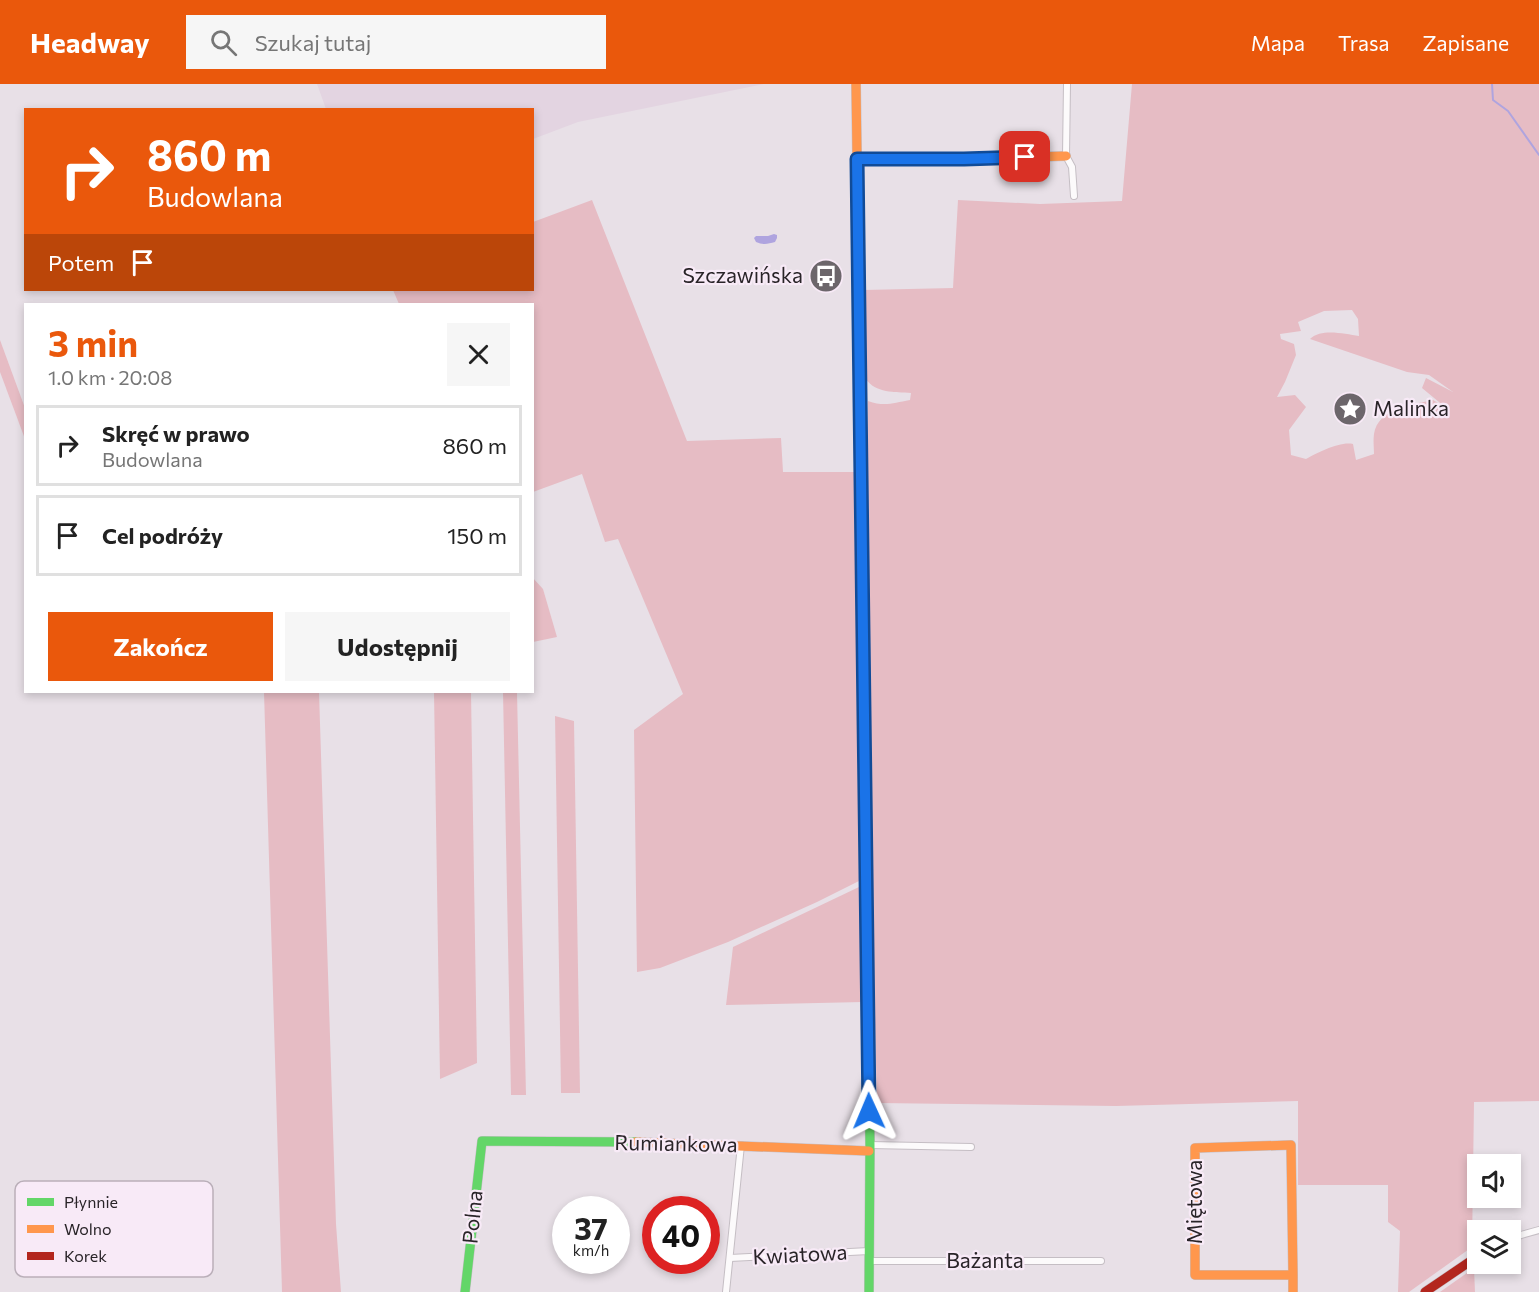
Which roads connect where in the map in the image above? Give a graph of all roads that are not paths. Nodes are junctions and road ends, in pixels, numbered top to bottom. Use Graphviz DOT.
graph roads {
  1 [pos="856,84"];
  2 [pos="1067,84"];
  3 [pos="1066,156"];
  4 [pos="857,159"];
  5 [pos="1074,196"];
  6 [pos="482,1141"];
  7 [pos="741,1145"];
  8 [pos="971,1147"];
  9 [pos="870,1148"];
  10 [pos="1539,1230"];
  11 [pos="1521,1235"];
  12 [pos="869,1251"];
  13 [pos="730,1258"];
  14 [pos="869,1261"];
  15 [pos="1101,1261"];
  16 [pos="1467,1263"];
  17 [pos="1293,1275"];
  18 [pos="465,1292"];
  19 [pos="726,1292"];
  20 [pos="869,1292"];
  21 [pos="1293,1292"];
  22 [pos="1425,1292"];
  1 -- 4 [label="street"];
  2 -- 3 [label="street"];
  3 -- 4 [label="street"];
  3 -- 5 [label="street"];
  4 -- 9 [label="street"];
  6 -- 7 [label="street, Rumiankowa"];
  6 -- 18 [label="street, Polna"];
  7 -- 9 [label="street, Rumiankowa"];
  7 -- 13 [label="street"];
  8 -- 9 [label="street"];
  9 -- 12 [label="street"];
  10 -- 11 [label="street"];
  12 -- 13 [label="street, Kwiatowa"];
  12 -- 14 [label="street"];
  13 -- 19 [label="street"];
  14 -- 15 [label="street, Bażanta"];
  14 -- 20 [label="street"];
  16 -- 22 [label="street"];
  17 -- 17 [label="street, Miętowa"];
  17 -- 21 [label="street, Miętowa"];
}
